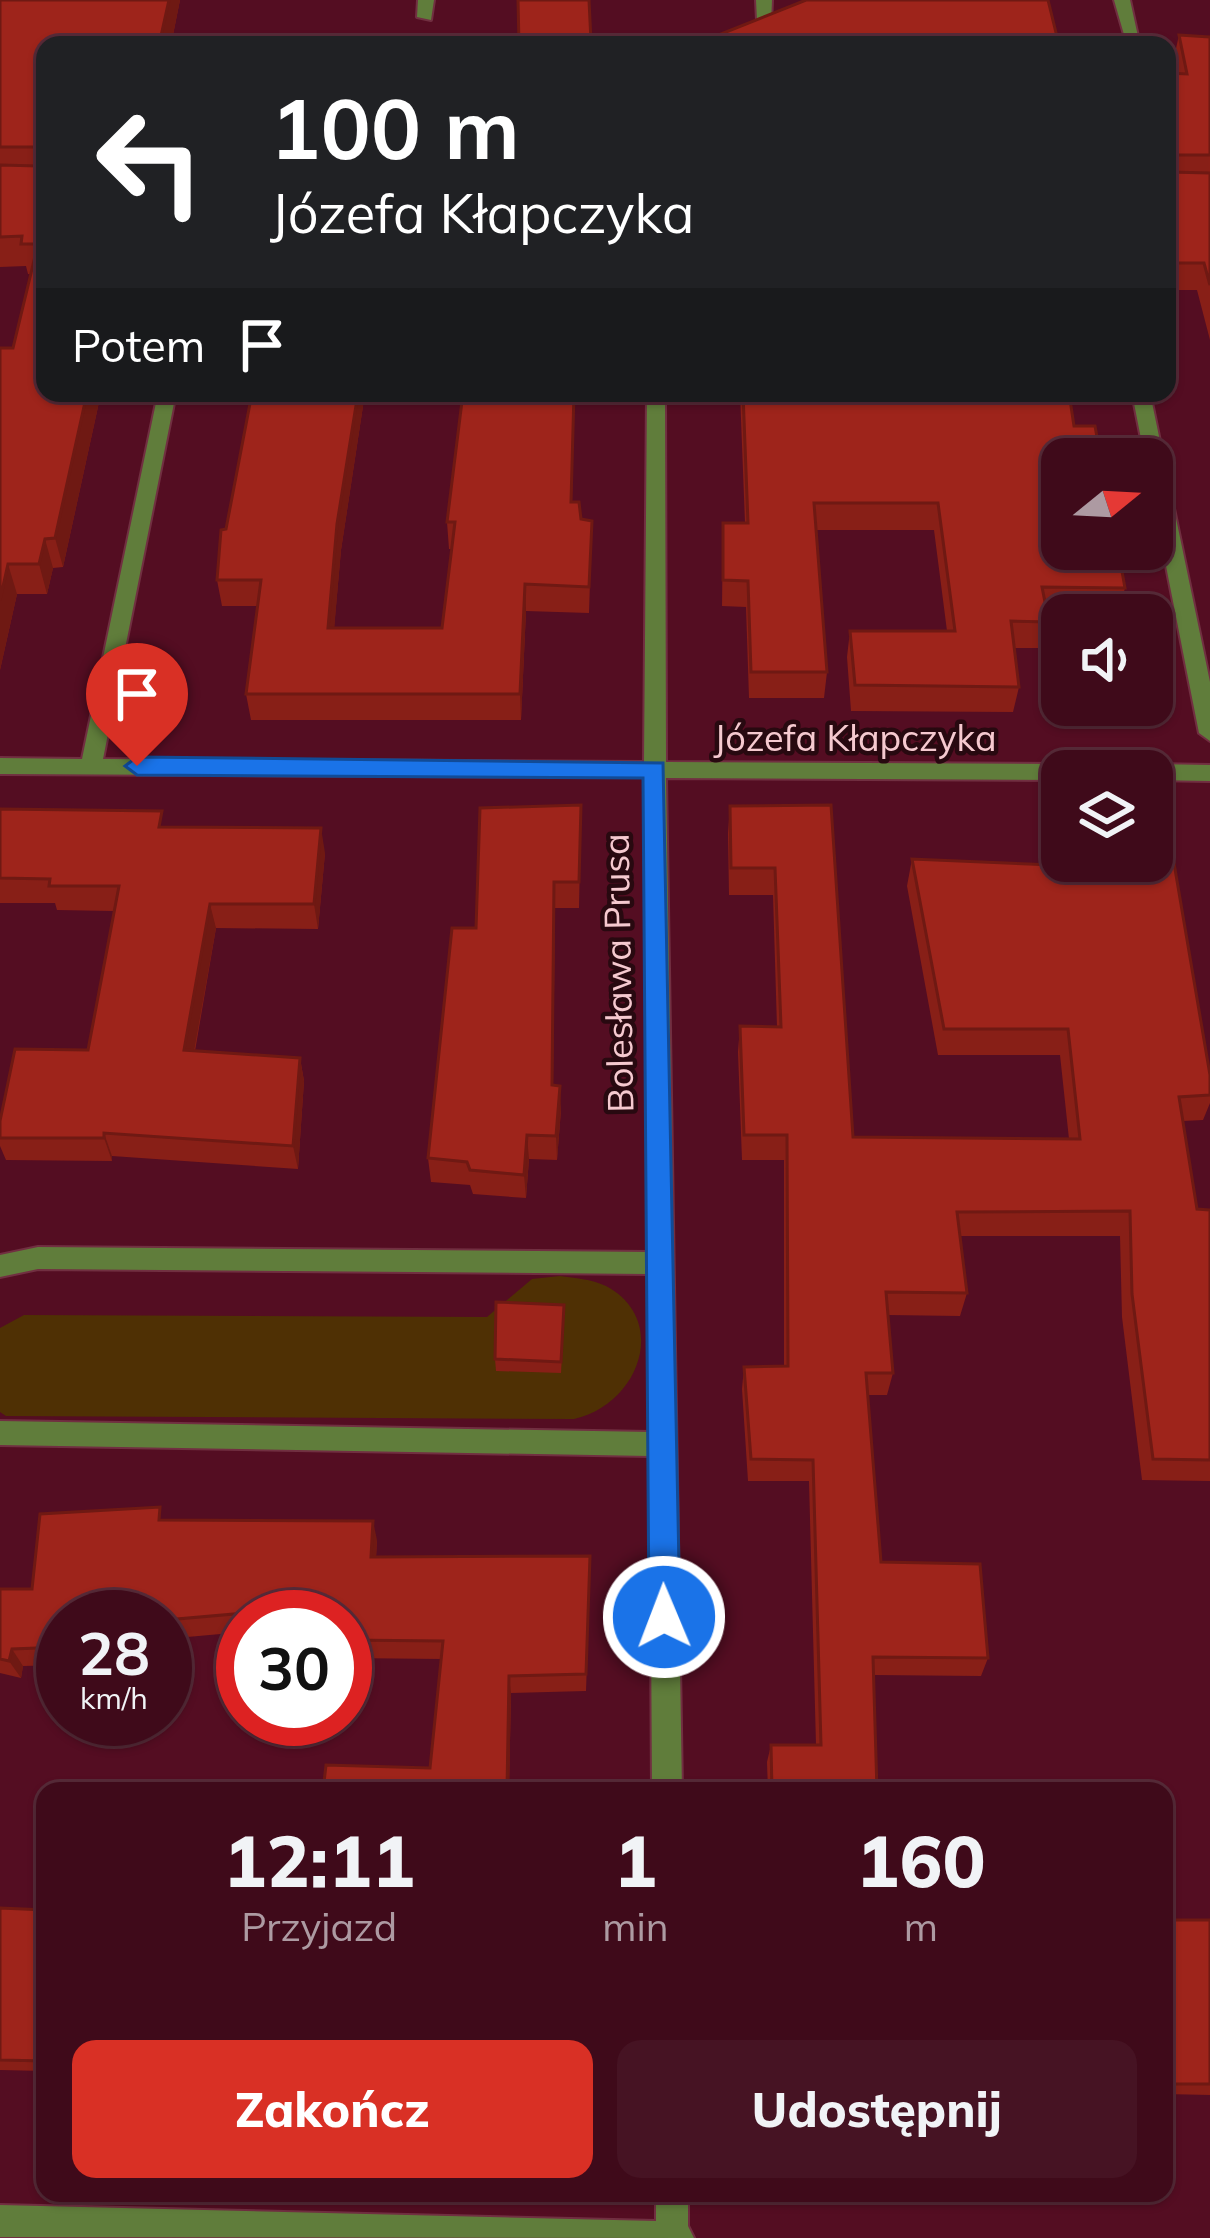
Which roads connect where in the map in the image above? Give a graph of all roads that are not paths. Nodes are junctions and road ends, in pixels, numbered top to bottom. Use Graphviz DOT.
graph roads {
  1 [pos="764,0"];
  2 [pos="1122,0"];
  3 [pos="765,20"];
  4 [pos="1132,36"];
  5 [pos="165,402"];
  6 [pos="656,402"];
  7 [pos="1143,402"];
  8 [pos="1210,733"];
  9 [pos="0,766"];
  10 [pos="91,766"];
  11 [pos="655,770"];
  12 [pos="1041,772"];
  13 [pos="1173,772"];
  14 [pos="1210,772"];
  15 [pos="660,1263"];
  16 [pos="0,1266"];
  17 [pos="0,1433"];
  18 [pos="662,1444"];
  19 [pos="667,1782"];
  20 [pos="673,2202"];
  21 [pos="0,2221"];
  22 [pos="675,2238"];
  1 -- 3 [label="street"];
  2 -- 4 [label="street"];
  5 -- 10 [label="street"];
  6 -- 11 [label="street, Bolesława Prusa"];
  7 -- 8 [label="street"];
  9 -- 10 [label="street, Józefa Kłapczyka"];
  10 -- 11 [label="street, Józefa Kłapczyka"];
  11 -- 12 [label="street, Józefa Kłapczyka"];
  11 -- 15 [label="street, Bolesława Prusa"];
  13 -- 14 [label="street"];
  15 -- 16 [label="street"];
  15 -- 18 [label="street, Bolesława Prusa"];
  17 -- 18 [label="street"];
  18 -- 19 [label="street, Bolesława Prusa"];
  20 -- 22 [label="street"];
  21 -- 22 [label="street"];
}
